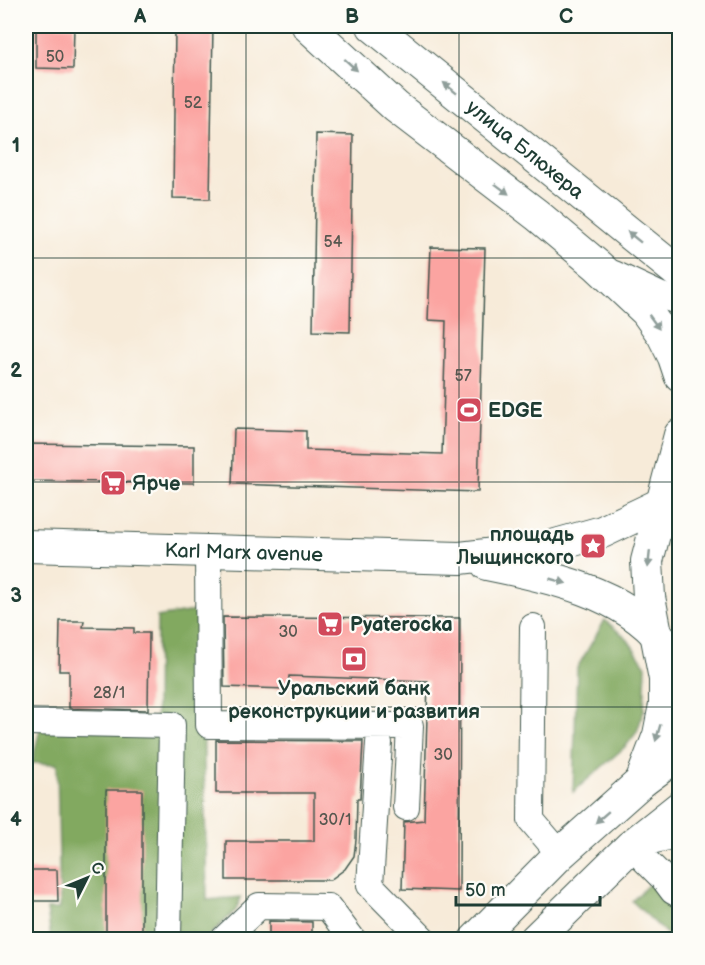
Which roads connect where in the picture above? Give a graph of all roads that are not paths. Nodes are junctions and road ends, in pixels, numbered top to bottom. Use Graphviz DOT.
graph roads {
  1 [pos="308,26"];
  2 [pos="373,26"];
  3 [pos="598,266"];
  4 [pos="680,274"];
  5 [pos="680,302"];
  6 [pos="680,375"];
  7 [pos="680,435"];
  8 [pos="671,498"];
  9 [pos="26,546"];
  10 [pos="208,550"];
  11 [pos="460,558"];
  12 [pos="533,627"];
  13 [pos="657,634"];
  14 [pos="680,658"];
  15 [pos="26,722"];
  16 [pos="378,743"];
  17 [pos="680,753"];
  18 [pos="641,783"];
  19 [pos="406,807"];
  20 [pos="680,807"];
  21 [pos="680,834"];
  22 [pos="631,846"];
  23 [pos="560,854"];
  24 [pos="680,896"];
  25 [pos="168,939"];
  26 [pos="223,939"];
  27 [pos="353,939"];
  28 [pos="424,939"];
  29 [pos="475,939"];
  30 [pos="535,939"];
  1 -- 3 [label="main road, one-way"];
  4 -- 2 [label="main road, улица Блюхера, one-way"];
  3 -- 5 [label="street"];
  3 -- 6 [label="main road, one-way"];
  7 -- 8 [label="main road"];
  8 -- 11 [label="main road"];
  8 -- 13 [label="main road, one-way"];
  9 -- 10 [label="main road, Karl Marx avenue"];
  10 -- 11 [label="main road, Karl Marx avenue"];
  10 -- 19 [label="street"];
  11 -- 13 [label="main road, one-way"];
  12 -- 23 [label="street"];
  13 -- 14 [label="main road"];
  13 -- 18 [label="main road, one-way"];
  15 -- 25 [label="street"];
  16 -- 28 [label="street"];
  17 -- 18 [label="main road"];
  18 -- 23 [label="main road, one-way"];
  20 -- 22 [label="main road"];
  21 -- 22 [label="street"];
  22 -- 24 [label="street"];
  22 -- 30 [label="main road"];
  23 -- 29 [label="main road"];
  26 -- 27 [label="street"];
}
